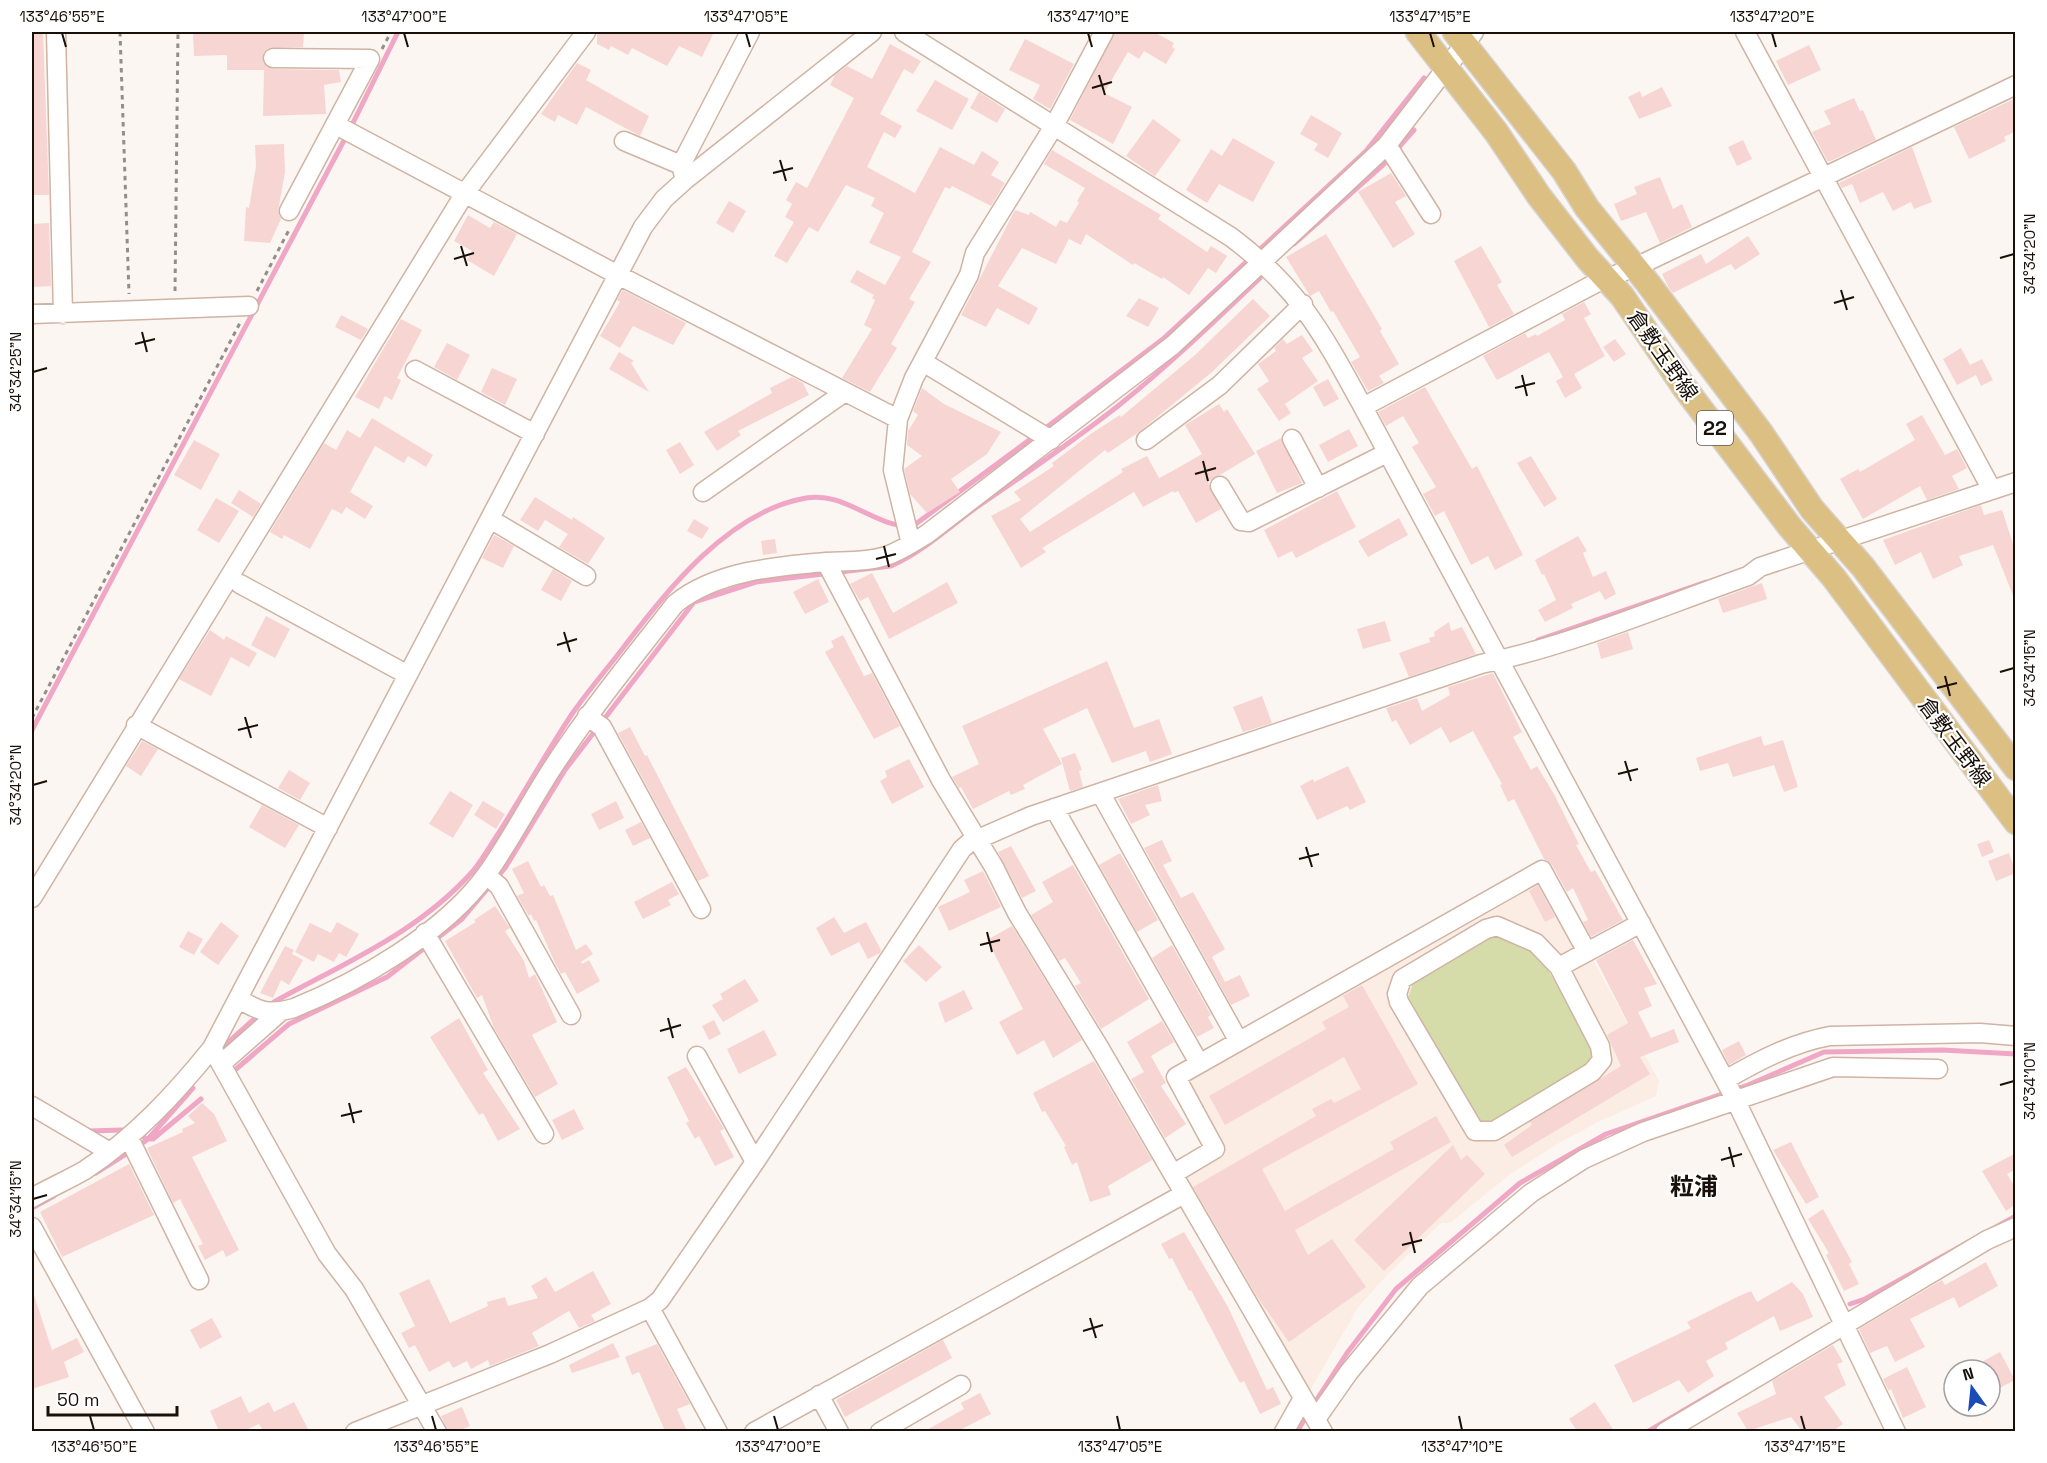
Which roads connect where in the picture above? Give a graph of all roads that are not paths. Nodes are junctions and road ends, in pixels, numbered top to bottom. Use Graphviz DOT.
graph roads {
  1 [pos="56,32"];
  2 [pos="586,32"];
  3 [pos="750,32"];
  4 [pos="872,32"];
  5 [pos="904,32"];
  6 [pos="1104,32"];
  7 [pos="1418,32"];
  8 [pos="1745,32"];
  9 [pos="1465,36"];
  10 [pos="273,58"];
  11 [pos="1447,66"];
  12 [pos="2016,85"];
  13 [pos="336,125"];
  14 [pos="1054,126"];
  15 [pos="624,141"];
  16 [pos="1391,152"];
  17 [pos="683,173"];
  18 [pos="1824,176"];
  19 [pos="469,195"];
  20 [pos="1431,214"];
  21 [pos="291,217"];
  22 [pos="1256,255"];
  23 [pos="1634,268"];
  24 [pos="618,275"];
  25 [pos="1606,279"];
  26 [pos="1303,304"];
  27 [pos="249,306"];
  28 [pos="32,314"];
  29 [pos="63,314"];
  30 [pos="923,362"];
  31 [pos="415,370"];
  32 [pos="845,392"];
  33 [pos="1363,407"];
  34 [pos="898,419"];
  35 [pos="535,434"];
  36 [pos="1043,435"];
  37 [pos="1292,439"];
  38 [pos="1146,440"];
  39 [pos="1387,453"];
  40 [pos="2016,482"];
  41 [pos="1990,485"];
  42 [pos="1220,486"];
  43 [pos="1318,488"];
  44 [pos="703,492"];
  45 [pos="490,519"];
  46 [pos="908,533"];
  47 [pos="1841,540"];
  48 [pos="1811,551"];
  49 [pos="828,570"];
  50 [pos="585,576"];
  51 [pos="240,584"];
  52 [pos="1500,660"];
  53 [pos="408,675"];
  54 [pos="595,721"];
  55 [pos="140,728"];
  56 [pos="2016,768"];
  57 [pos="1101,794"];
  58 [pos="1054,808"];
  59 [pos="2016,822"];
  60 [pos="328,828"];
  61 [pos="976,840"];
  62 [pos="493,880"];
  63 [pos="32,898"];
  64 [pos="701,909"];
  65 [pos="1641,923"];
  66 [pos="429,941"];
  67 [pos="1587,952"];
  68 [pos="1559,966"];
  69 [pos="239,999"];
  70 [pos="280,1012"];
  71 [pos="571,1015"];
  72 [pos="2016,1036"];
  73 [pos="1238,1041"];
  74 [pos="216,1056"];
  75 [pos="697,1056"];
  76 [pos="1199,1063"];
  77 [pos="1938,1069"];
  78 [pos="1730,1090"];
  79 [pos="32,1106"];
  80 [pos="544,1134"];
  81 [pos="129,1138"];
  82 [pos="110,1152"];
  83 [pos="755,1162"];
  84 [pos="1173,1174"];
  85 [pos="1184,1194"];
  86 [pos="32,1198"];
  87 [pos="32,1227"];
  88 [pos="2016,1227"];
  89 [pos="199,1280"];
  90 [pos="652,1312"];
  91 [pos="1844,1326"];
  92 [pos="961,1385"];
  93 [pos="819,1395"];
  94 [pos="420,1405"];
  95 [pos="1312,1414"];
  96 [pos="145,1431"];
  97 [pos="355,1431"];
  98 [pos="437,1431"];
  99 [pos="718,1431"];
  100 [pos="754,1431"];
  101 [pos="839,1431"];
  102 [pos="880,1431"];
  103 [pos="1284,1431"];
  104 [pos="1665,1431"];
  105 [pos="1896,1431"];
  1 -- 29 [label="street"];
  2 -- 19 [label="street"];
  3 -- 17 [label="street"];
  4 -- 17 [label="street"];
  5 -- 14 [label="street"];
  6 -- 14 [label="street"];
  7 -- 11 [label="main road, 倉敷玉野線 / 22"];
  8 -- 18 [label="street"];
  9 -- 11 [label="street"];
  9 -- 23 [label="main road, 倉敷玉野線 / 22"];
  10 -- 13 [label="street"];
  11 -- 16 [label="street"];
  11 -- 25 [label="main road, 倉敷玉野線 / 22"];
  12 -- 18 [label="street"];
  13 -- 19 [label="street"];
  13 -- 21 [label="street"];
  14 -- 22 [label="street"];
  14 -- 30 [label="street"];
  15 -- 17 [label="street"];
  16 -- 20 [label="street"];
  16 -- 22 [label="street"];
  17 -- 24 [label="street"];
  18 -- 23 [label="street"];
  18 -- 41 [label="street"];
  19 -- 24 [label="street"];
  19 -- 55 [label="street"];
  22 -- 26 [label="street"];
  22 -- 36 [label="street"];
  23 -- 25 [label="street"];
  23 -- 47 [label="main road, 倉敷玉野線 / 22"];
  24 -- 32 [label="street"];
  24 -- 35 [label="street"];
  25 -- 33 [label="street"];
  25 -- 48 [label="main road, 倉敷玉野線 / 22"];
  26 -- 33 [label="street"];
  26 -- 38 [label="street"];
  27 -- 29 [label="street"];
  28 -- 29 [label="street"];
  30 -- 34 [label="street"];
  30 -- 36 [label="street"];
  31 -- 35 [label="street"];
  32 -- 34 [label="street"];
  32 -- 44 [label="street"];
  33 -- 39 [label="street"];
  34 -- 46 [label="street"];
  35 -- 45 [label="street"];
  36 -- 46 [label="street"];
  37 -- 43 [label="street"];
  39 -- 43 [label="street"];
  39 -- 52 [label="street"];
  40 -- 41 [label="street"];
  41 -- 47 [label="street"];
  42 -- 43 [label="street"];
  45 -- 50 [label="street"];
  45 -- 53 [label="street"];
  46 -- 49 [label="street"];
  47 -- 48 [label="street"];
  47 -- 56 [label="main road, 倉敷玉野線 / 22"];
  48 -- 52 [label="street"];
  48 -- 59 [label="main road, 倉敷玉野線 / 22"];
  49 -- 54 [label="street"];
  49 -- 61 [label="street"];
  51 -- 53 [label="street"];
  52 -- 57 [label="street"];
  52 -- 65 [label="street"];
  53 -- 60 [label="street"];
  54 -- 62 [label="street"];
  54 -- 64 [label="street"];
  55 -- 60 [label="street"];
  55 -- 63 [label="street"];
  57 -- 58 [label="street"];
  57 -- 73 [label="street"];
  58 -- 61 [label="street"];
  58 -- 76 [label="street"];
  60 -- 69 [label="street"];
  61 -- 83 [label="street"];
  61 -- 84 [label="street"];
  62 -- 66 [label="street"];
  62 -- 71 [label="street"];
  65 -- 67 [label="street"];
  65 -- 78 [label="street"];
  66 -- 70 [label="street"];
  66 -- 80 [label="street"];
  67 -- 68 [label="street"];
  67 -- 73 [label="street"];
  68 -- 68 [label="street"];
  69 -- 70 [label="street"];
  69 -- 74 [label="street"];
  70 -- 74 [label="street"];
  72 -- 78 [label="street"];
  73 -- 76 [label="street"];
  74 -- 81 [label="street"];
  74 -- 94 [label="street"];
  75 -- 83 [label="street"];
  76 -- 84 [label="street"];
  77 -- 78 [label="street"];
  78 -- 91 [label="street"];
  78 -- 95 [label="street"];
  79 -- 82 [label="street"];
  81 -- 82 [label="street"];
  81 -- 89 [label="street"];
  82 -- 86 [label="street"];
  83 -- 90 [label="street"];
  84 -- 85 [label="street"];
  85 -- 93 [label="street"];
  85 -- 95 [label="street"];
  87 -- 96 [label="street"];
  88 -- 91 [label="street"];
  90 -- 94 [label="street"];
  90 -- 99 [label="street"];
  91 -- 104 [label="street"];
  91 -- 105 [label="street"];
  92 -- 102 [label="street"];
  93 -- 100 [label="street"];
  93 -- 101 [label="street"];
  94 -- 97 [label="street"];
  94 -- 98 [label="street"];
  95 -- 103 [label="street"];
}
